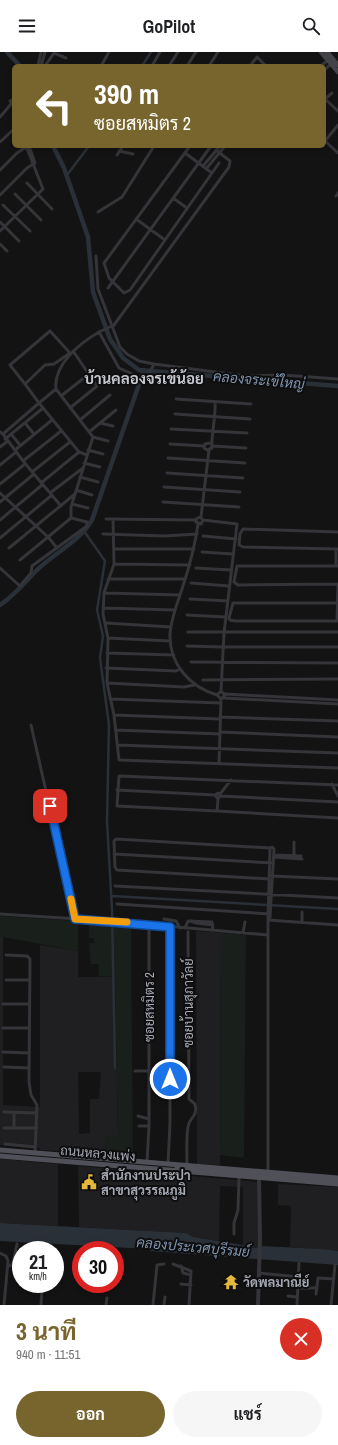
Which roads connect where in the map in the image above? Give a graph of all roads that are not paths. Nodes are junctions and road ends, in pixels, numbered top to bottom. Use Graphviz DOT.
graph roads {
  1 [pos="42,52"];
  2 [pos="45,52"];
  3 [pos="109,52"];
  4 [pos="160,52"];
  5 [pos="178,52"];
  6 [pos="196,52"];
  7 [pos="321,52"];
  8 [pos="327,52"];
  9 [pos="216,53"];
  10 [pos="66,58"];
  11 [pos="330,62"];
  12 [pos="41,64"];
  13 [pos="41,64"];
  14 [pos="42,64"];
  15 [pos="102,64"];
  16 [pos="153,64"];
  17 [pos="170,64"];
  18 [pos="188,64"];
  19 [pos="210,64"];
  20 [pos="252,64"];
  21 [pos="264,64"];
  22 [pos="326,64"];
  23 [pos="338,65"];
  24 [pos="326,67"];
  25 [pos="338,72"];
  26 [pos="332,93"];
  27 [pos="326,98"];
  28 [pos="326,101"];
  29 [pos="12,107"];
  30 [pos="338,112"];
  31 [pos="0,117"];
  32 [pos="338,125"];
  33 [pos="12,131"];
  34 [pos="326,138"];
  35 [pos="0,142"];
  36 [pos="326,142"];
  37 [pos="24,148"];
  38 [pos="28,148"];
  39 [pos="121,148"];
  40 [pos="153,148"];
  41 [pos="189,148"];
  42 [pos="209,148"];
  43 [pos="219,148"];
  44 [pos="222,148"];
  45 [pos="119,151"];
  46 [pos="218,151"];
  47 [pos="185,153"];
  48 [pos="338,153"];
  49 [pos="133,154"];
  50 [pos="117,155"];
  51 [pos="198,163"];
  52 [pos="219,163"];
  53 [pos="34,165"];
  54 [pos="204,168"];
  55 [pos="0,170"];
  56 [pos="212,173"];
  57 [pos="27,183"];
  58 [pos="15,194"];
  59 [pos="0,195"];
  60 [pos="38,195"];
  61 [pos="173,198"];
  62 [pos="3,205"];
  63 [pos="27,206"];
  64 [pos="187,208"];
  65 [pos="52,209"];
  66 [pos="98,212"];
  67 [pos="15,216"];
  68 [pos="136,219"];
  69 [pos="40,220"];
  70 [pos="0,222"];
  71 [pos="5,227"];
  72 [pos="150,230"];
  73 [pos="0,231"];
  74 [pos="30,231"];
  75 [pos="165,240"];
  76 [pos="19,241"];
  77 [pos="0,244"];
  78 [pos="7,251"];
  79 [pos="96,256"];
  80 [pos="112,282"];
  81 [pos="108,288"];
  82 [pos="99,332"];
  83 [pos="72,352"];
  84 [pos="154,365"];
  85 [pos="89,374"];
  86 [pos="338,379"];
  87 [pos="25,384"];
  88 [pos="56,389"];
  89 [pos="110,395"];
  90 [pos="61,396"];
  91 [pos="176,399"];
  92 [pos="215,402"];
  93 [pos="39,403"];
  94 [pos="251,404"];
  95 [pos="43,408"];
  96 [pos="70,408"];
  97 [pos="116,410"];
  98 [pos="175,414"];
  99 [pos="216,417"];
  100 [pos="250,419"];
  101 [pos="52,420"];
  102 [pos="80,420"];
  103 [pos="25,423"];
  104 [pos="100,423"];
  105 [pos="113,426"];
  106 [pos="171,429"];
  107 [pos="61,431"];
  108 [pos="89,432"];
  109 [pos="214,432"];
  110 [pos="2,433"];
  111 [pos="11,434"];
  112 [pos="34,434"];
  113 [pos="247,434"];
  114 [pos="93,437"];
  115 [pos="6,440"];
  116 [pos="108,441"];
  117 [pos="70,442"];
  118 [pos="170,444"];
  119 [pos="211,444"];
  120 [pos="20,445"];
  121 [pos="204,446"];
  122 [pos="0,447"];
  123 [pos="246,448"];
  124 [pos="88,450"];
  125 [pos="209,450"];
  126 [pos="15,451"];
  127 [pos="79,452"];
  128 [pos="103,454"];
  129 [pos="87,455"];
  130 [pos="168,458"];
  131 [pos="207,460"];
  132 [pos="24,462"];
  133 [pos="84,463"];
  134 [pos="245,463"];
  135 [pos="0,465"];
  136 [pos="100,467"];
  137 [pos="83,468"];
  138 [pos="33,473"];
  139 [pos="167,473"];
  140 [pos="206,475"];
  141 [pos="80,477"];
  142 [pos="243,478"];
  143 [pos="98,482"];
  144 [pos="0,484"];
  145 [pos="42,484"];
  146 [pos="164,487"];
  147 [pos="204,490"];
  148 [pos="76,492"];
  149 [pos="240,492"];
  150 [pos="0,493"];
  151 [pos="51,494"];
  152 [pos="92,495"];
  153 [pos="5,498"];
  154 [pos="0,502"];
  155 [pos="163,502"];
  156 [pos="72,504"];
  157 [pos="202,504"];
  158 [pos="61,506"];
  159 [pos="15,507"];
  160 [pos="239,507"];
  161 [pos="88,508"];
  162 [pos="26,517"];
  163 [pos="71,518"];
  164 [pos="202,518"];
  165 [pos="106,519"];
  166 [pos="113,519"];
  167 [pos="0,520"];
  168 [pos="197,522"];
  169 [pos="36,526"];
  170 [pos="338,532"];
  171 [pos="103,534"];
  172 [pos="113,534"];
  173 [pos="197,534"];
  174 [pos="204,536"];
  175 [pos="48,537"];
  176 [pos="0,538"];
  177 [pos="236,538"];
  178 [pos="9,548"];
  179 [pos="57,548"];
  180 [pos="114,549"];
  181 [pos="194,549"];
  182 [pos="337,549"];
  183 [pos="202,552"];
  184 [pos="234,554"];
  185 [pos="20,560"];
  186 [pos="114,564"];
  187 [pos="190,564"];
  188 [pos="337,566"];
  189 [pos="196,568"];
  190 [pos="1,570"];
  191 [pos="231,570"];
  192 [pos="108,579"];
  193 [pos="185,579"];
  194 [pos="191,583"];
  195 [pos="338,584"];
  196 [pos="229,586"];
  197 [pos="104,593"];
  198 [pos="180,595"];
  199 [pos="190,599"];
  200 [pos="228,601"];
  201 [pos="338,602"];
  202 [pos="103,608"];
  203 [pos="175,610"];
  204 [pos="187,615"];
  205 [pos="226,617"];
  206 [pos="338,621"];
  207 [pos="106,623"];
  208 [pos="171,627"];
  209 [pos="188,632"];
  210 [pos="338,632"];
  211 [pos="224,633"];
  212 [pos="108,638"];
  213 [pos="170,641"];
  214 [pos="187,646"];
  215 [pos="223,647"];
  216 [pos="338,647"];
  217 [pos="107,653"];
  218 [pos="174,655"];
  219 [pos="191,662"];
  220 [pos="222,663"];
  221 [pos="338,663"];
  222 [pos="106,668"];
  223 [pos="180,669"];
  224 [pos="338,679"];
  225 [pos="203,680"];
  226 [pos="222,680"];
  227 [pos="107,684"];
  228 [pos="194,685"];
  229 [pos="221,691"];
  230 [pos="217,695"];
  231 [pos="110,699"];
  232 [pos="223,699"];
  233 [pos="289,700"];
  234 [pos="338,700"];
  235 [pos="338,704"];
  236 [pos="114,715"];
  237 [pos="220,718"];
  238 [pos="338,721"];
  239 [pos="31,725"];
  240 [pos="116,730"];
  241 [pos="220,733"];
  242 [pos="338,737"];
  243 [pos="117,745"];
  244 [pos="219,748"];
  245 [pos="338,753"];
  246 [pos="219,764"];
  247 [pos="338,768"];
  248 [pos="231,780"];
  249 [pos="332,784"];
  250 [pos="338,784"];
  251 [pos="117,790"];
  252 [pos="218,796"];
  253 [pos="338,796"];
  254 [pos="338,802"];
  255 [pos="217,812"];
  256 [pos="338,818"];
  257 [pos="272,842"];
  258 [pos="294,842"];
  259 [pos="271,847"];
  260 [pos="114,854"];
  261 [pos="274,856"];
  262 [pos="294,856"];
  263 [pos="272,863"];
  264 [pos="270,877"];
  265 [pos="338,879"];
  266 [pos="115,886"];
  267 [pos="270,895"];
  268 [pos="338,898"];
  269 [pos="117,904"];
  270 [pos="269,912"];
  271 [pos="302,912"];
  272 [pos="0,914"];
  273 [pos="75,919"];
  274 [pos="164,919"];
  275 [pos="268,919"];
  276 [pos="245,922"];
  277 [pos="302,922"];
  278 [pos="149,925"];
  279 [pos="338,925"];
  280 [pos="170,927"];
  281 [pos="180,928"];
  282 [pos="186,928"];
  283 [pos="213,931"];
  284 [pos="188,932"];
  285 [pos="243,933"];
  286 [pos="268,935"];
  287 [pos="6,955"];
  288 [pos="6,980"];
  289 [pos="30,980"];
  290 [pos="3,1004"];
  291 [pos="29,1004"];
  292 [pos="3,1028"];
  293 [pos="29,1028"];
  294 [pos="4,1052"];
  295 [pos="29,1053"];
  296 [pos="4,1068"];
  297 [pos="29,1068"];
  298 [pos="135,1071"];
  299 [pos="149,1071"];
  300 [pos="4,1112"];
  301 [pos="14,1112"];
  302 [pos="37,1113"];
  303 [pos="138,1116"];
  304 [pos="150,1119"];
  305 [pos="139,1126"];
  306 [pos="150,1126"];
  307 [pos="4,1128"];
  308 [pos="14,1128"];
  309 [pos="37,1128"];
  310 [pos="5,1144"];
  311 [pos="35,1146"];
  312 [pos="0,1150"];
  313 [pos="35,1153"];
  314 [pos="0,1156"];
  315 [pos="84,1162"];
  316 [pos="147,1162"];
  317 [pos="168,1164"];
  318 [pos="187,1166"];
  319 [pos="259,1172"];
  320 [pos="268,1172"];
  321 [pos="296,1175"];
  322 [pos="239,1177"];
  323 [pos="259,1178"];
  324 [pos="338,1181"];
  325 [pos="234,1234"];
  326 [pos="0,1253"];
  327 [pos="299,1263"];
  328 [pos="164,1264"];
  329 [pos="173,1264"];
  330 [pos="12,1265"];
  331 [pos="335,1265"];
  332 [pos="8,1266"];
  333 [pos="181,1266"];
  334 [pos="259,1274"];
  335 [pos="191,1275"];
  336 [pos="299,1277"];
  337 [pos="334,1281"];
  338 [pos="338,1283"];
  339 [pos="181,1284"];
  340 [pos="190,1285"];
  341 [pos="298,1288"];
  342 [pos="316,1288"];
  343 [pos="42,1293"];
  344 [pos="316,1294"];
  345 [pos="288,1296"];
  346 [pos="165,1297"];
  347 [pos="297,1297"];
  348 [pos="107,1298"];
  349 [pos="4,1305"];
  350 [pos="41,1305"];
  351 [pos="106,1305"];
  352 [pos="153,1305"];
  353 [pos="164,1305"];
  354 [pos="189,1305"];
  355 [pos="258,1305"];
  356 [pos="296,1305"];
  357 [pos="331,1305"];
  1 -- 12 [label="street"];
  2 -- 13 [label="street"];
  3 -- 15 [label="street"];
  4 -- 16 [label="street"];
  5 -- 17 [label="street"];
  6 -- 18 [label="street"];
  7 -- 11 [label="main road"];
  8 -- 23 [label="main road"];
  9 -- 19 [label="street"];
  10 -- 14 [label="street"];
  11 -- 22 [label="street"];
  11 -- 24 [label="street"];
  11 -- 25 [label="main road"];
  20 -- 21 [label="street"];
  26 -- 27 [label="street"];
  28 -- 30 [label="street"];
  29 -- 31 [label="street"];
  32 -- 34 [label="street"];
  33 -- 35 [label="street"];
  36 -- 48 [label="street"];
  37 -- 55 [label="street"];
  38 -- 53 [label="street"];
  39 -- 45 [label="street"];
  40 -- 66 [label="street"];
  41 -- 47 [label="street"];
  42 -- 51 [label="street"];
  43 -- 46 [label="street"];
  44 -- 46 [label="street"];
  45 -- 49 [label="street"];
  45 -- 50 [label="street"];
  46 -- 54 [label="street"];
  46 -- 82 [label="street, bridge"];
  47 -- 51 [label="street"];
  47 -- 68 [label="street"];
  51 -- 54 [label="street"];
  51 -- 61 [label="street"];
  52 -- 56 [label="street"];
  53 -- 59 [label="street"];
  53 -- 60 [label="street"];
  54 -- 56 [label="street"];
  56 -- 64 [label="street"];
  57 -- 60 [label="street"];
  58 -- 63 [label="street"];
  60 -- 63 [label="street"];
  60 -- 65 [label="street"];
  61 -- 64 [label="street"];
  61 -- 72 [label="street"];
  62 -- 67 [label="street"];
  63 -- 67 [label="street"];
  63 -- 69 [label="street"];
  64 -- 75 [label="street"];
  67 -- 71 [label="street"];
  67 -- 74 [label="street"];
  68 -- 72 [label="street"];
  68 -- 80 [label="street"];
  70 -- 71 [label="street"];
  71 -- 73 [label="street"];
  71 -- 76 [label="street"];
  72 -- 75 [label="street"];
  72 -- 80 [label="street"];
  75 -- 80 [label="street"];
  77 -- 78 [label="street"];
  79 -- 84 [label="street"];
  80 -- 81 [label="street"];
  82 -- 83 [label="street"];
  82 -- 84 [label="street"];
  83 -- 85 [label="street"];
  83 -- 87 [label="street"];
  83 -- 87 [label="street"];
  83 -- 88 [label="street"];
  84 -- 86 [label="street"];
  85 -- 90 [label="street"];
  85 -- 96 [label="street"];
  87 -- 93 [label="street"];
  88 -- 90 [label="street"];
  88 -- 93 [label="street"];
  89 -- 102 [label="street"];
  90 -- 96 [label="street"];
  91 -- 92 [label="street"];
  92 -- 94 [label="street"];
  92 -- 99 [label="street"];
  93 -- 95 [label="street"];
  93 -- 110 [label="street"];
  95 -- 101 [label="street"];
  95 -- 103 [label="street"];
  96 -- 102 [label="street"];
  97 -- 104 [label="street"];
  98 -- 99 [label="street"];
  99 -- 100 [label="street"];
  99 -- 109 [label="street"];
  101 -- 107 [label="street"];
  101 -- 112 [label="street"];
  102 -- 108 [label="street"];
  103 -- 111 [label="street"];
  103 -- 112 [label="street"];
  104 -- 105 [label="street"];
  104 -- 108 [label="street"];
  106 -- 109 [label="street"];
  107 -- 117 [label="street"];
  107 -- 132 [label="street"];
  108 -- 114 [label="street"];
  109 -- 113 [label="street"];
  109 -- 119 [label="street"];
  110 -- 115 [label="street"];
  111 -- 115 [label="street"];
  111 -- 120 [label="street"];
  112 -- 120 [label="street"];
  114 -- 116 [label="street"];
  114 -- 124 [label="street"];
  115 -- 122 [label="street"];
  115 -- 126 [label="street"];
  117 -- 127 [label="street"];
  117 -- 138 [label="street"];
  118 -- 121 [label="street"];
  119 -- 121 [label="street"];
  119 -- 123 [label="street"];
  119 -- 125 [label="street"];
  120 -- 126 [label="street"];
  121 -- 125 [label="street"];
  124 -- 128 [label="street"];
  124 -- 129 [label="street"];
  125 -- 131 [label="street"];
  126 -- 132 [label="street"];
  126 -- 135 [label="street"];
  127 -- 129 [label="street"];
  127 -- 145 [label="street"];
  129 -- 133 [label="street"];
  130 -- 131 [label="street"];
  131 -- 134 [label="street"];
  131 -- 140 [label="street"];
  132 -- 138 [label="street"];
  132 -- 144 [label="street"];
  133 -- 136 [label="street"];
  133 -- 137 [label="street"];
  137 -- 141 [label="street"];
  137 -- 151 [label="street"];
  138 -- 145 [label="street"];
  138 -- 153 [label="street"];
  139 -- 140 [label="street"];
  140 -- 142 [label="street"];
  140 -- 147 [label="street"];
  141 -- 143 [label="street"];
  141 -- 148 [label="street"];
  145 -- 151 [label="street"];
  145 -- 159 [label="street"];
  146 -- 147 [label="street"];
  147 -- 149 [label="street"];
  147 -- 157 [label="street"];
  148 -- 152 [label="street"];
  148 -- 156 [label="street"];
  148 -- 158 [label="street"];
  150 -- 153 [label="street"];
  151 -- 158 [label="street"];
  151 -- 162 [label="street"];
  153 -- 154 [label="street"];
  153 -- 159 [label="street"];
  155 -- 157 [label="street"];
  156 -- 161 [label="street"];
  156 -- 163 [label="street"];
  157 -- 160 [label="street"];
  157 -- 164 [label="street"];
  158 -- 169 [label="street"];
  159 -- 162 [label="street"];
  159 -- 167 [label="street"];
  162 -- 169 [label="street"];
  162 -- 176 [label="street"];
  163 -- 175 [label="street"];
  163 -- 179 [label="street"];
  164 -- 168 [label="street"];
  164 -- 168 [label="street"];
  164 -- 177 [label="street"];
  165 -- 166 [label="street"];
  166 -- 168 [label="street"];
  166 -- 172 [label="street"];
  168 -- 173 [label="street"];
  169 -- 175 [label="street"];
  169 -- 178 [label="street"];
  170 -- 182 [label="street"];
  171 -- 172 [label="street"];
  172 -- 173 [label="street"];
  172 -- 180 [label="street"];
  173 -- 181 [label="street"];
  174 -- 177 [label="street"];
  175 -- 179 [label="street"];
  175 -- 185 [label="street"];
  177 -- 184 [label="street"];
  179 -- 190 [label="street"];
  180 -- 181 [label="street"];
  180 -- 186 [label="street"];
  181 -- 187 [label="street"];
  182 -- 188 [label="street"];
  183 -- 184 [label="street"];
  184 -- 191 [label="street"];
  186 -- 187 [label="street"];
  186 -- 192 [label="street"];
  187 -- 193 [label="street"];
  188 -- 195 [label="street"];
  189 -- 191 [label="street"];
  191 -- 196 [label="street"];
  192 -- 193 [label="street"];
  192 -- 197 [label="street"];
  193 -- 198 [label="street"];
  194 -- 196 [label="street"];
  195 -- 201 [label="street"];
  196 -- 200 [label="street"];
  197 -- 198 [label="street"];
  197 -- 202 [label="street"];
  198 -- 203 [label="street"];
  199 -- 200 [label="street"];
  200 -- 205 [label="street"];
  201 -- 206 [label="street"];
  201 -- 206 [label="street"];
  202 -- 203 [label="street"];
  202 -- 207 [label="street"];
  203 -- 208 [label="street"];
  204 -- 205 [label="street"];
  205 -- 211 [label="street"];
  207 -- 208 [label="street"];
  207 -- 212 [label="street"];
  208 -- 213 [label="street"];
  209 -- 211 [label="street"];
  210 -- 211 [label="street"];
  211 -- 215 [label="street"];
  212 -- 213 [label="street"];
  212 -- 217 [label="street"];
  213 -- 218 [label="street"];
  214 -- 215 [label="street"];
  215 -- 216 [label="street"];
  215 -- 220 [label="street"];
  217 -- 218 [label="street"];
  217 -- 222 [label="street"];
  218 -- 223 [label="street"];
  219 -- 220 [label="street"];
  220 -- 221 [label="street"];
  220 -- 226 [label="street"];
  222 -- 223 [label="street"];
  222 -- 227 [label="street"];
  223 -- 228 [label="street"];
  224 -- 226 [label="street"];
  225 -- 226 [label="street"];
  226 -- 229 [label="street"];
  227 -- 228 [label="street"];
  227 -- 231 [label="street"];
  228 -- 230 [label="street"];
  229 -- 230 [label="street"];
  229 -- 232 [label="street"];
  230 -- 232 [label="street"];
  231 -- 232 [label="street"];
  231 -- 236 [label="street"];
  232 -- 233 [label="street"];
  232 -- 237 [label="street"];
  233 -- 234 [label="street"];
  233 -- 235 [label="street"];
  236 -- 237 [label="street"];
  236 -- 240 [label="street"];
  237 -- 238 [label="street"];
  237 -- 241 [label="street"];
  239 -- 273 [label="street"];
  240 -- 241 [label="street"];
  240 -- 243 [label="street"];
  241 -- 242 [label="street"];
  241 -- 244 [label="street"];
  243 -- 244 [label="street"];
  243 -- 246 [label="street"];
  244 -- 245 [label="street"];
  244 -- 246 [label="street"];
  246 -- 247 [label="street"];
  248 -- 249 [label="street"];
  248 -- 251 [label="street"];
  248 -- 252 [label="street"];
  249 -- 250 [label="street"];
  249 -- 253 [label="street"];
  251 -- 252 [label="street"];
  251 -- 255 [label="street"];
  252 -- 254 [label="street"];
  252 -- 255 [label="street"];
  255 -- 256 [label="street"];
  257 -- 259 [label="street"];
  258 -- 262 [label="street"];
  259 -- 260 [label="street"];
  259 -- 261 [label="street"];
  259 -- 263 [label="street"];
  260 -- 263 [label="street"];
  260 -- 264 [label="street"];
  261 -- 262 [label="street"];
  261 -- 262 [label="street"];
  261 -- 263 [label="street"];
  263 -- 264 [label="street"];
  264 -- 265 [label="street"];
  264 -- 267 [label="street"];
  266 -- 267 [label="street"];
  267 -- 268 [label="street"];
  267 -- 270 [label="street"];
  269 -- 270 [label="street"];
  270 -- 275 [label="street"];
  271 -- 277 [label="street"];
  272 -- 273 [label="street"];
  273 -- 278 [label="street"];
  274 -- 281 [label="street"];
  275 -- 277 [label="street"];
  275 -- 286 [label="street"];
  276 -- 285 [label="street"];
  277 -- 279 [label="street"];
  278 -- 280 [label="street"];
  278 -- 299 [label="street, ซอยสหมิตร 2"];
  280 -- 281 [label="street"];
  280 -- 317 [label="street"];
  281 -- 282 [label="street"];
  282 -- 283 [label="street"];
  282 -- 283 [label="street"];
  283 -- 285 [label="street"];
  284 -- 318 [label="street, ซอยบ้านสุภาวัลย์"];
  285 -- 286 [label="street"];
  286 -- 320 [label="street"];
  287 -- 289 [label="street"];
  288 -- 289 [label="street"];
  289 -- 291 [label="street"];
  290 -- 291 [label="street"];
  291 -- 293 [label="street"];
  292 -- 293 [label="street"];
  293 -- 295 [label="street"];
  294 -- 295 [label="street"];
  295 -- 297 [label="street"];
  296 -- 297 [label="street"];
  297 -- 302 [label="street"];
  298 -- 299 [label="street"];
  299 -- 304 [label="street, ซอยสหมิตร 2"];
  300 -- 301 [label="street"];
  301 -- 302 [label="street"];
  301 -- 308 [label="street"];
  302 -- 309 [label="street"];
  303 -- 304 [label="street"];
  304 -- 306 [label="street, ซอยสหมิตร 2"];
  305 -- 306 [label="street"];
  306 -- 316 [label="street, ซอยสหมิตร 2"];
  307 -- 308 [label="street"];
  308 -- 309 [label="street"];
  309 -- 311 [label="street"];
  310 -- 311 [label="street"];
  311 -- 313 [label="street"];
  312 -- 313 [label="main road, ถนนหลวงแพ่ง"];
  313 -- 316 [label="main road, ถนนหลวงแพ่ง"];
  314 -- 315 [label="main road, ถนนหลวงแพ่ง"];
  315 -- 322 [label="main road, ถนนหลวงแพ่ง"];
  315 -- 324 [label="main road, bridge"];
  316 -- 317 [label="main road, ถนนหลวงแพ่ง"];
  317 -- 318 [label="main road, ถนนหลวงแพ่ง"];
  318 -- 319 [label="main road, ถนนหลวงแพ่ง"];
  319 -- 320 [label="main road, ถนนหลวงแพ่ง"];
  319 -- 323 [label="main road"];
  320 -- 321 [label="main road, ถนนหลวงแพ่ง"];
  321 -- 324 [label="main road, ถนนหลวงแพ่ง"];
  321 -- 324 [label="main road, bridge"];
  322 -- 323 [label="main road, ถนนหลวงแพ่ง"];
  322 -- 325 [label="street"];
  323 -- 324 [label="main road, ถนนหลวงแพ่ง"];
  323 -- 334 [label="street"];
  326 -- 332 [label="street"];
  327 -- 336 [label="street"];
  328 -- 352 [label="street"];
  329 -- 333 [label="street"];
  330 -- 332 [label="street"];
  331 -- 337 [label="street"];
  332 -- 349 [label="street"];
  333 -- 335 [label="street"];
  333 -- 335 [label="street"];
  334 -- 336 [label="street"];
  334 -- 355 [label="street"];
  335 -- 340 [label="street"];
  336 -- 341 [label="street"];
  337 -- 338 [label="street"];
  337 -- 342 [label="street"];
  337 -- 357 [label="street"];
  339 -- 340 [label="street"];
  340 -- 354 [label="street"];
  341 -- 342 [label="street"];
  341 -- 347 [label="street"];
  342 -- 344 [label="street"];
  343 -- 350 [label="street"];
  345 -- 347 [label="street"];
  346 -- 353 [label="street"];
  347 -- 356 [label="street"];
  348 -- 351 [label="street"];
}
